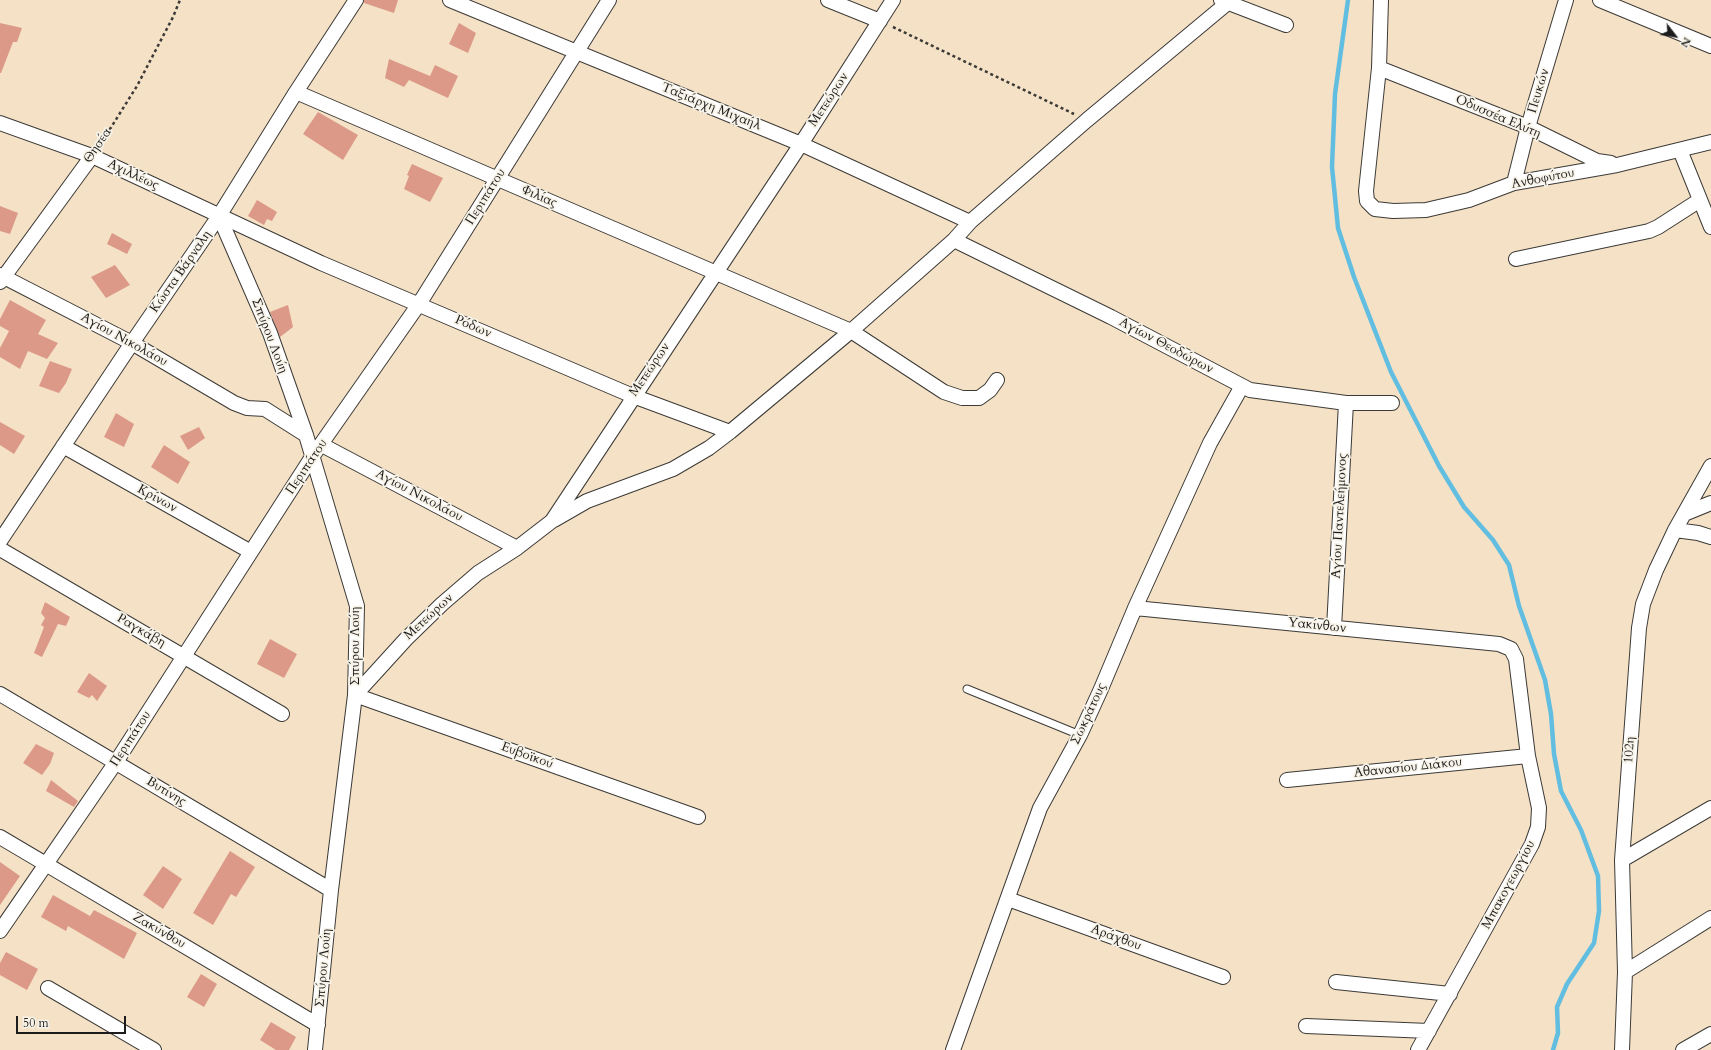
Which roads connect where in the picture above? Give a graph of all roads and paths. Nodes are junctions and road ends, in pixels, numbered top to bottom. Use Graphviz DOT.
graph roads {
  1 [pos="180,0"];
  2 [pos="356,0"];
  3 [pos="450,0"];
  4 [pos="609,0"];
  5 [pos="828,0"];
  6 [pos="893,0"];
  7 [pos="1381,0"];
  8 [pos="1566,0"];
  9 [pos="1600,0"];
  10 [pos="1226,1"];
  11 [pos="880,21"];
  12 [pos="1286,25"];
  13 [pos="1711,46"];
  14 [pos="576,52"];
  15 [pos="1378,68"];
  16 [pos="296,92"];
  17 [pos="1087,120"];
  18 [pos="0,123"];
  19 [pos="1528,127"];
  20 [pos="1711,142"];
  21 [pos="800,144"];
  22 [pos="1680,150"];
  23 [pos="92,156"];
  24 [pos="1617,165"];
  25 [pos="498,179"];
  26 [pos="1514,183"];
  27 [pos="1700,200"];
  28 [pos="219,216"];
  29 [pos="970,222"];
  30 [pos="1711,227"];
  31 [pos="954,240"];
  32 [pos="1516,259"];
  33 [pos="715,273"];
  34 [pos="1,278"];
  35 [pos="419,304"];
  36 [pos="851,331"];
  37 [pos="132,343"];
  38 [pos="997,380"];
  39 [pos="1242,386"];
  40 [pos="633,396"];
  41 [pos="1346,403"];
  42 [pos="1392,403"];
  43 [pos="730,432"];
  44 [pos="306,435"];
  45 [pos="322,445"];
  46 [pos="62,446"];
  47 [pos="312,457"];
  48 [pos="1711,466"];
  49 [pos="1711,503"];
  50 [pos="1684,514"];
  51 [pos="552,521"];
  52 [pos="1675,530"];
  53 [pos="1711,537"];
  54 [pos="0,541"];
  55 [pos="517,548"];
  56 [pos="0,549"];
  57 [pos="251,552"];
  58 [pos="1135,608"];
  59 [pos="1334,628"];
  60 [pos="1499,644"];
  61 [pos="185,656"];
  62 [pos="967,689"];
  63 [pos="0,694"];
  64 [pos="355,695"];
  65 [pos="282,714"];
  66 [pos="1080,735"];
  67 [pos="1528,756"];
  68 [pos="116,762"];
  69 [pos="1287,780"];
  70 [pos="1711,808"];
  71 [pos="698,817"];
  72 [pos="0,837"];
  73 [pos="1622,860"];
  74 [pos="45,865"];
  75 [pos="331,890"];
  76 [pos="1008,899"];
  77 [pos="1711,918"];
  78 [pos="0,931"];
  79 [pos="1625,972"];
  80 [pos="1223,977"];
  81 [pos="1336,982"];
  82 [pos="48,988"];
  83 [pos="1450,994"];
  84 [pos="318,1025"];
  85 [pos="1306,1026"];
  86 [pos="1429,1031"];
  87 [pos="1711,1034"];
  88 [pos="154,1050"];
  89 [pos="315,1050"];
  90 [pos="953,1050"];
  91 [pos="1418,1050"];
  92 [pos="1622,1050"];
  93 [pos="1683,1050"];
  1 -- 23 [label="path, Θησέα"];
  2 -- 16 [label="street, Κώστα Βάρναλη"];
  3 -- 14 [label="street, Ταξιάρχη Μιχαήλ"];
  4 -- 14 [label="street, Περιπάτου"];
  5 -- 11 [label="street"];
  6 -- 11 [label="street, Μετεώρων"];
  7 -- 15 [label="street"];
  8 -- 19 [label="street, Πευκών"];
  9 -- 13 [label="street"];
  10 -- 12 [label="street"];
  10 -- 17 [label="street"];
  11 -- 17 [label="path"];
  11 -- 21 [label="street, Μετεώρων"];
  14 -- 21 [label="street, Ταξιάρχη Μιχαήλ"];
  14 -- 25 [label="street, Περιπάτου"];
  15 -- 19 [label="street, Οδυσσέα Ελύτη"];
  15 -- 26 [label="street, Ανθοφύτου"];
  16 -- 25 [label="street, Φιλίας"];
  16 -- 28 [label="street, Κώστα Βάρναλη"];
  17 -- 29 [label="street"];
  18 -- 23 [label="street, Αχιλλέως"];
  19 -- 24 [label="street, Οδυσσέα Ελύτη"];
  19 -- 26 [label="street, Πευκών"];
  20 -- 22 [label="street, Ανθοφύτου"];
  21 -- 29 [label="street, Ταξιάρχη Μιχαήλ"];
  21 -- 33 [label="street, Μετεώρων"];
  22 -- 24 [label="street, Ανθοφύτου"];
  22 -- 27 [label="street"];
  23 -- 28 [label="street, Αχιλλέως"];
  23 -- 34 [label="street, Θησέα"];
  24 -- 26 [label="street, Ανθοφύτου"];
  25 -- 33 [label="street, Φιλίας"];
  25 -- 35 [label="street, Περιπάτου"];
  27 -- 30 [label="street"];
  27 -- 32 [label="street"];
  28 -- 35 [label="street, Ρόδων"];
  28 -- 37 [label="street, Κώστα Βάρναλη"];
  28 -- 44 [label="street, Σπύρου Λούη"];
  29 -- 31 [label="street"];
  31 -- 36 [label="street"];
  31 -- 39 [label="street, Αγίων Θεοδώρων"];
  33 -- 36 [label="street, Φιλίας"];
  33 -- 40 [label="street, Μετεώρων"];
  34 -- 37 [label="street, Αγίου Νικολάου"];
  35 -- 40 [label="street, Ρόδων"];
  35 -- 45 [label="street, Περιπάτου"];
  36 -- 38 [label="street, Φιλίας"];
  36 -- 43 [label="street"];
  37 -- 44 [label="street, Αγίου Νικολάου"];
  37 -- 46 [label="street, Κώστα Βάρναλη"];
  39 -- 41 [label="street, Αγίων Θεοδώρων"];
  39 -- 58 [label="street, Σωκράτους"];
  40 -- 43 [label="street, Ρόδων"];
  40 -- 51 [label="street, Μετεώρων"];
  41 -- 42 [label="street, Αγίων Θεοδώρων"];
  41 -- 59 [label="street, Αγίου Παντελεήμονος"];
  43 -- 51 [label="street"];
  44 -- 47 [label="street, Σπύρου Λούη"];
  45 -- 47 [label="street, Περιπάτου"];
  45 -- 55 [label="street, Αγίου Νικολάου"];
  46 -- 54 [label="street, Κώστα Βάρναλη"];
  46 -- 57 [label="street, Κρίνων"];
  47 -- 57 [label="street, Περιπάτου"];
  47 -- 64 [label="street, Σπύρου Λούη"];
  48 -- 50 [label="street, 102η"];
  49 -- 50 [label="street"];
  50 -- 52 [label="street, 102η"];
  51 -- 55 [label="street, Μετεώρων"];
  52 -- 53 [label="street"];
  52 -- 73 [label="street, 102η"];
  55 -- 64 [label="street, Μετεώρων"];
  56 -- 61 [label="street, Ραγκάβη"];
  57 -- 61 [label="street, Περιπάτου"];
  58 -- 59 [label="street, Υακίνθων"];
  58 -- 66 [label="street, Σωκράτους"];
  59 -- 60 [label="street, Υακίνθων"];
  60 -- 67 [label="street, Μπακογεωργίου"];
  61 -- 65 [label="street, Ραγκάβη"];
  61 -- 68 [label="street, Περιπάτου"];
  62 -- 66 [label="lane"];
  63 -- 68 [label="street, Βυτίνης"];
  64 -- 71 [label="street, Ευβοϊκού"];
  64 -- 75 [label="street, Σπύρου Λούη"];
  66 -- 76 [label="street, Σωκράτους"];
  67 -- 69 [label="street, Αθανασίου Διάκου"];
  67 -- 83 [label="street, Μπακογεωργίου"];
  68 -- 74 [label="street, Περιπάτου"];
  68 -- 75 [label="street, Βυτίνης"];
  70 -- 73 [label="street"];
  72 -- 74 [label="street, Ζακύνθου"];
  73 -- 79 [label="street, 102η"];
  74 -- 78 [label="street, Περιπάτου"];
  74 -- 84 [label="street, Ζακύνθου"];
  75 -- 84 [label="street, Σπύρου Λούη"];
  76 -- 80 [label="street, Αράχθου"];
  76 -- 90 [label="street, Σωκράτους"];
  77 -- 79 [label="street"];
  79 -- 92 [label="street, 102η"];
  81 -- 83 [label="street"];
  82 -- 88 [label="street"];
  83 -- 86 [label="street, Μπακογεωργίου"];
  84 -- 89 [label="street, Σπύρου Λούη"];
  85 -- 86 [label="street"];
  86 -- 91 [label="street, Μπακογεωργίου"];
  87 -- 93 [label="street"];
}
